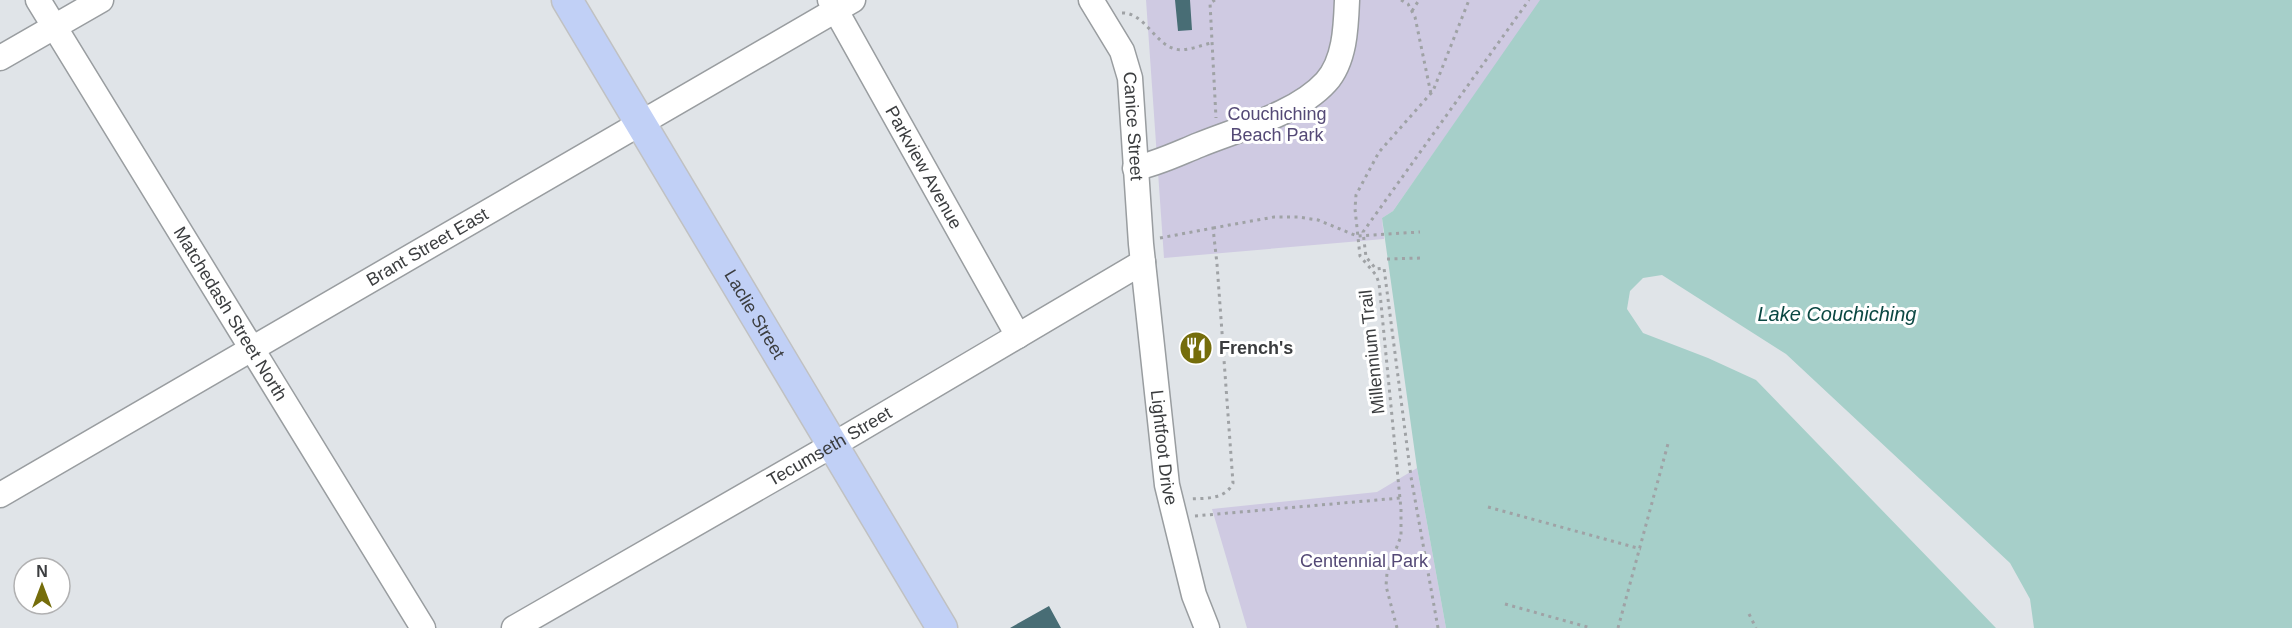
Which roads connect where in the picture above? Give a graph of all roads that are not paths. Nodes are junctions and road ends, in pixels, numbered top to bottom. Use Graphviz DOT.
graph roads {
  1 [pos="38,0"];
  2 [pos="100,0"];
  3 [pos="567,0"];
  4 [pos="1347,0"];
  5 [pos="840,3"];
  6 [pos="1104,6"];
  7 [pos="53,27"];
  8 [pos="0,58"];
  9 [pos="640,123"];
  10 [pos="1135,168"];
  11 [pos="1143,262"];
  12 [pos="1018,336"];
  13 [pos="253,349"];
  14 [pos="832,445"];
  15 [pos="0,495"];
  16 [pos="423,628"];
  17 [pos="514,628"];
  18 [pos="942,628"];
  19 [pos="1207,628"];
  1 -- 7 [label="street, Matchedash Street North"];
  2 -- 7 [label="street"];
  3 -- 9 [label="main road, Laclie Street"];
  4 -- 10 [label="street"];
  5 -- 9 [label="street, Brant Street East"];
  5 -- 12 [label="street, Parkview Avenue"];
  6 -- 10 [label="street, Canice Street"];
  7 -- 8 [label="street"];
  7 -- 13 [label="street, Matchedash Street North"];
  9 -- 13 [label="street, Brant Street East"];
  9 -- 14 [label="main road, Laclie Street"];
  10 -- 11 [label="street, Canice Street"];
  11 -- 12 [label="street, Tecumseth Street"];
  11 -- 19 [label="street, Lightfoot Drive"];
  12 -- 14 [label="street, Tecumseth Street"];
  13 -- 15 [label="street, Brant Street East"];
  13 -- 16 [label="street, Matchedash Street North"];
  14 -- 17 [label="street, Tecumseth Street"];
  14 -- 18 [label="main road, Laclie Street"];
}
